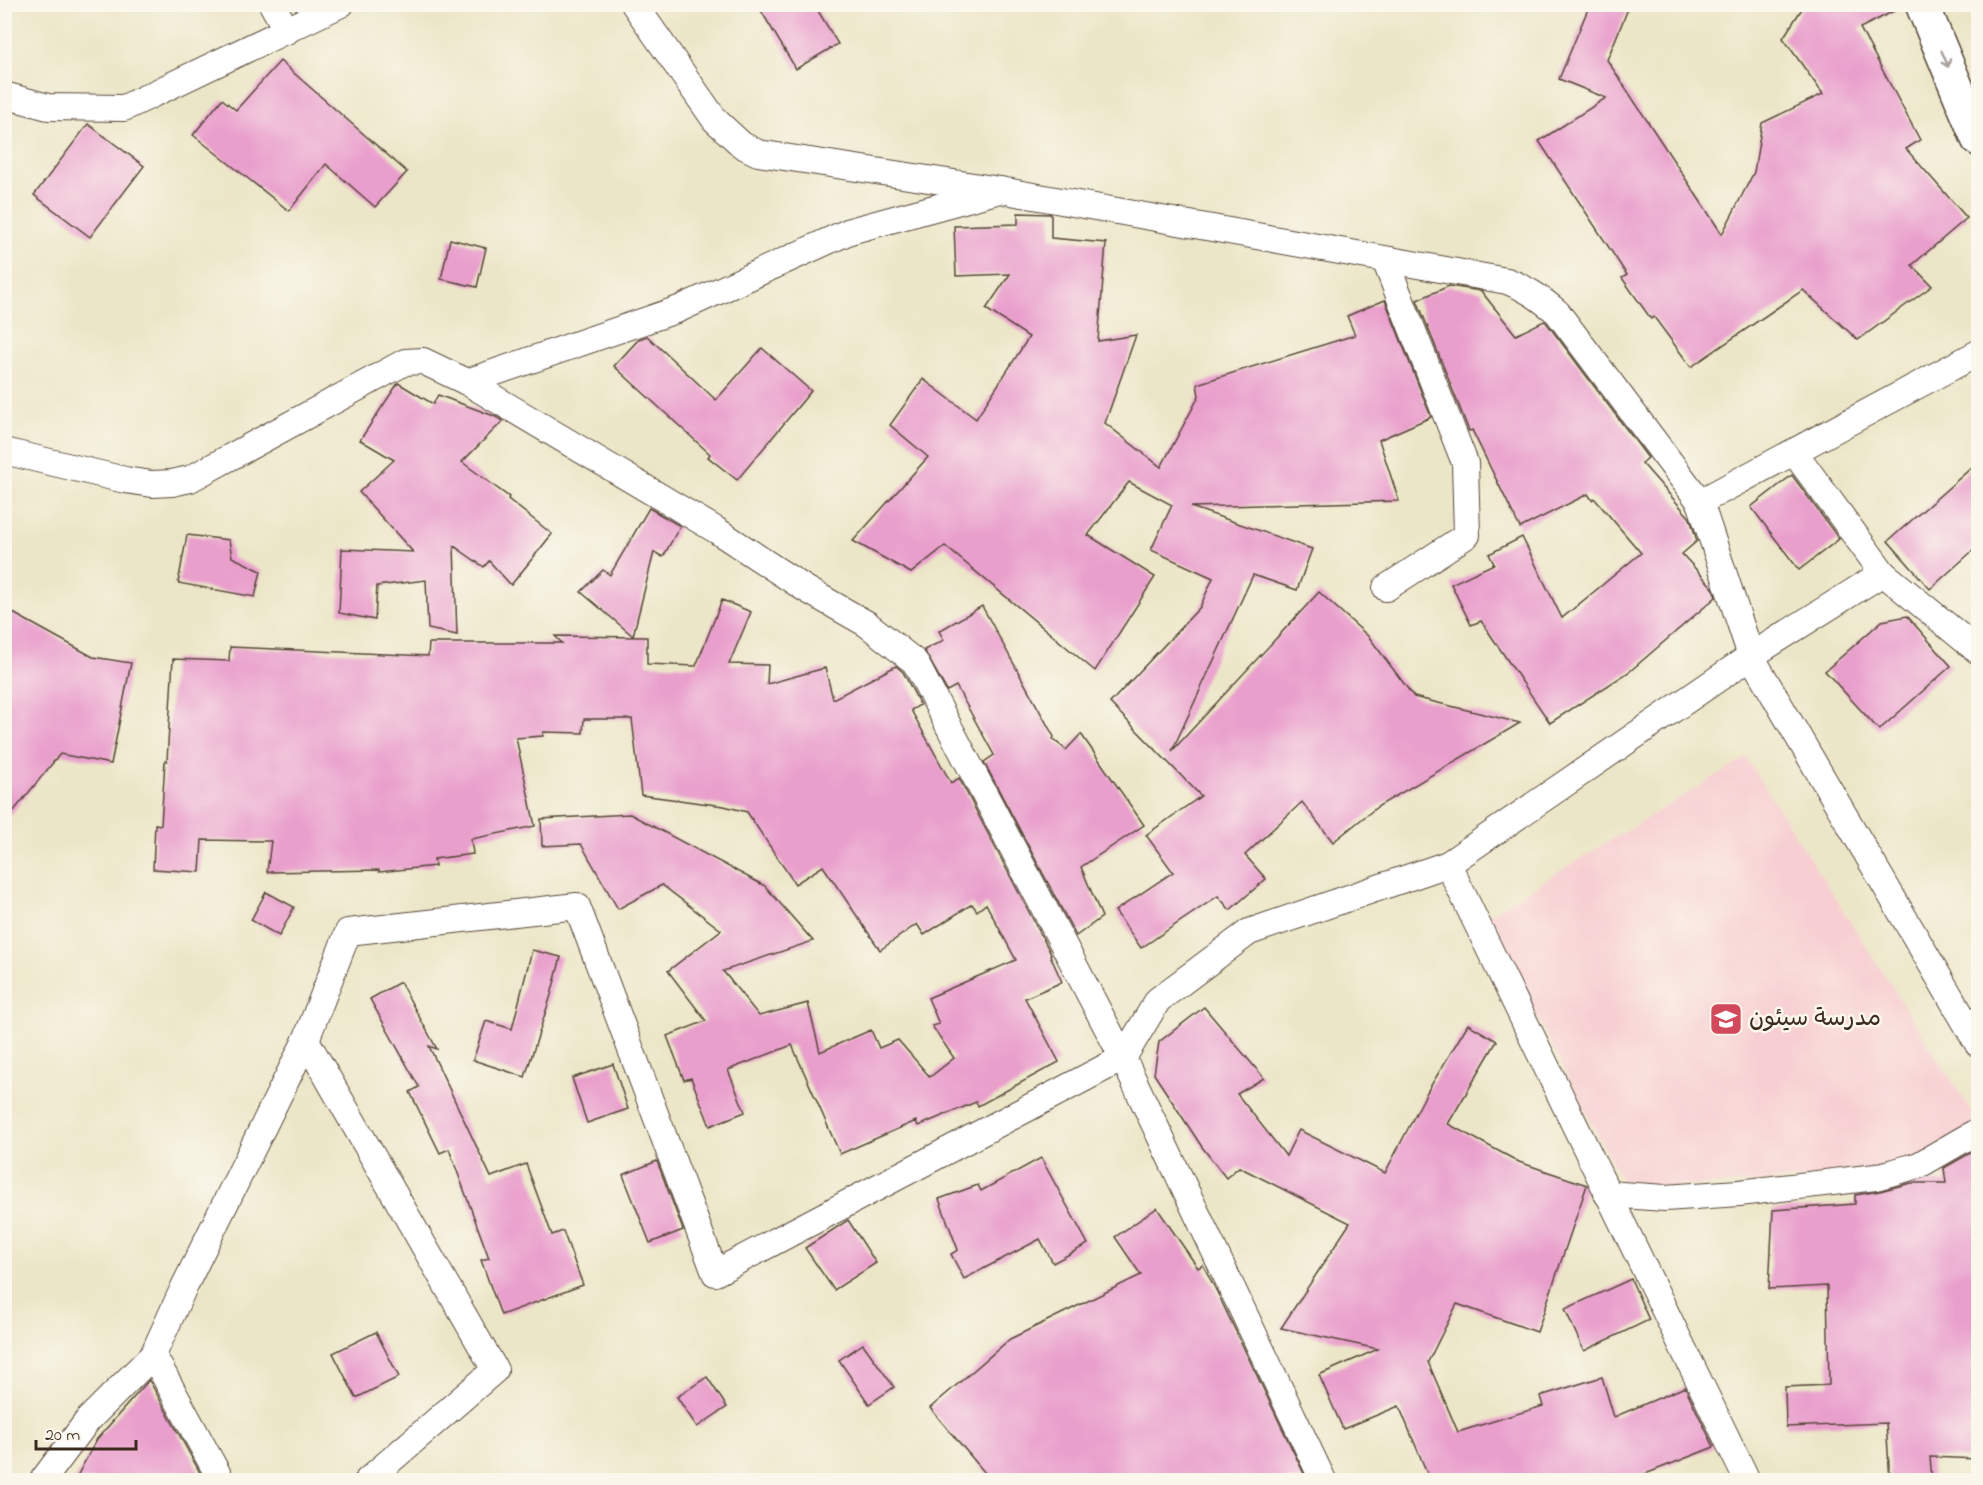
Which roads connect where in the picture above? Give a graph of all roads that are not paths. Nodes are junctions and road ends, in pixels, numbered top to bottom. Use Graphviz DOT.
graph roads {
  1 [pos="272,4"];
  2 [pos="341,4"];
  3 [pos="634,4"];
  4 [pos="1923,4"];
  5 [pos="287,31"];
  6 [pos="4,95"];
  7 [pos="1978,139"];
  8 [pos="1000,190"];
  9 [pos="1385,260"];
  10 [pos="1978,353"];
  11 [pos="467,382"];
  12 [pos="4,451"];
  13 [pos="1794,452"];
  14 [pos="1700,502"];
  15 [pos="1883,573"];
  16 [pos="1386,588"];
  17 [pos="1978,651"];
  18 [pos="1750,656"];
  19 [pos="1448,864"];
  20 [pos="306,1040"];
  21 [pos="1978,1044"];
  22 [pos="1123,1058"];
  23 [pos="1978,1131"];
  24 [pos="1607,1194"];
  25 [pos="153,1355"];
  26 [pos="43,1480"];
  27 [pos="221,1480"];
  28 [pos="368,1480"];
  29 [pos="1323,1480"];
  30 [pos="1747,1480"];
  1 -- 5 [label="street"];
  2 -- 5 [label="street"];
  3 -- 8 [label="street"];
  4 -- 7 [label="main road, one-way"];
  5 -- 6 [label="street"];
  8 -- 9 [label="street"];
  8 -- 11 [label="street"];
  9 -- 14 [label="street"];
  9 -- 16 [label="street"];
  10 -- 13 [label="street"];
  11 -- 12 [label="street"];
  11 -- 22 [label="street"];
  13 -- 14 [label="street"];
  13 -- 15 [label="street"];
  14 -- 18 [label="street"];
  15 -- 17 [label="street"];
  15 -- 18 [label="street"];
  18 -- 19 [label="street"];
  18 -- 21 [label="street"];
  19 -- 22 [label="street"];
  19 -- 24 [label="street"];
  20 -- 22 [label="street"];
  20 -- 25 [label="street"];
  20 -- 28 [label="street"];
  22 -- 29 [label="street"];
  23 -- 24 [label="street"];
  24 -- 30 [label="street"];
  25 -- 26 [label="street"];
  25 -- 27 [label="street"];
}
